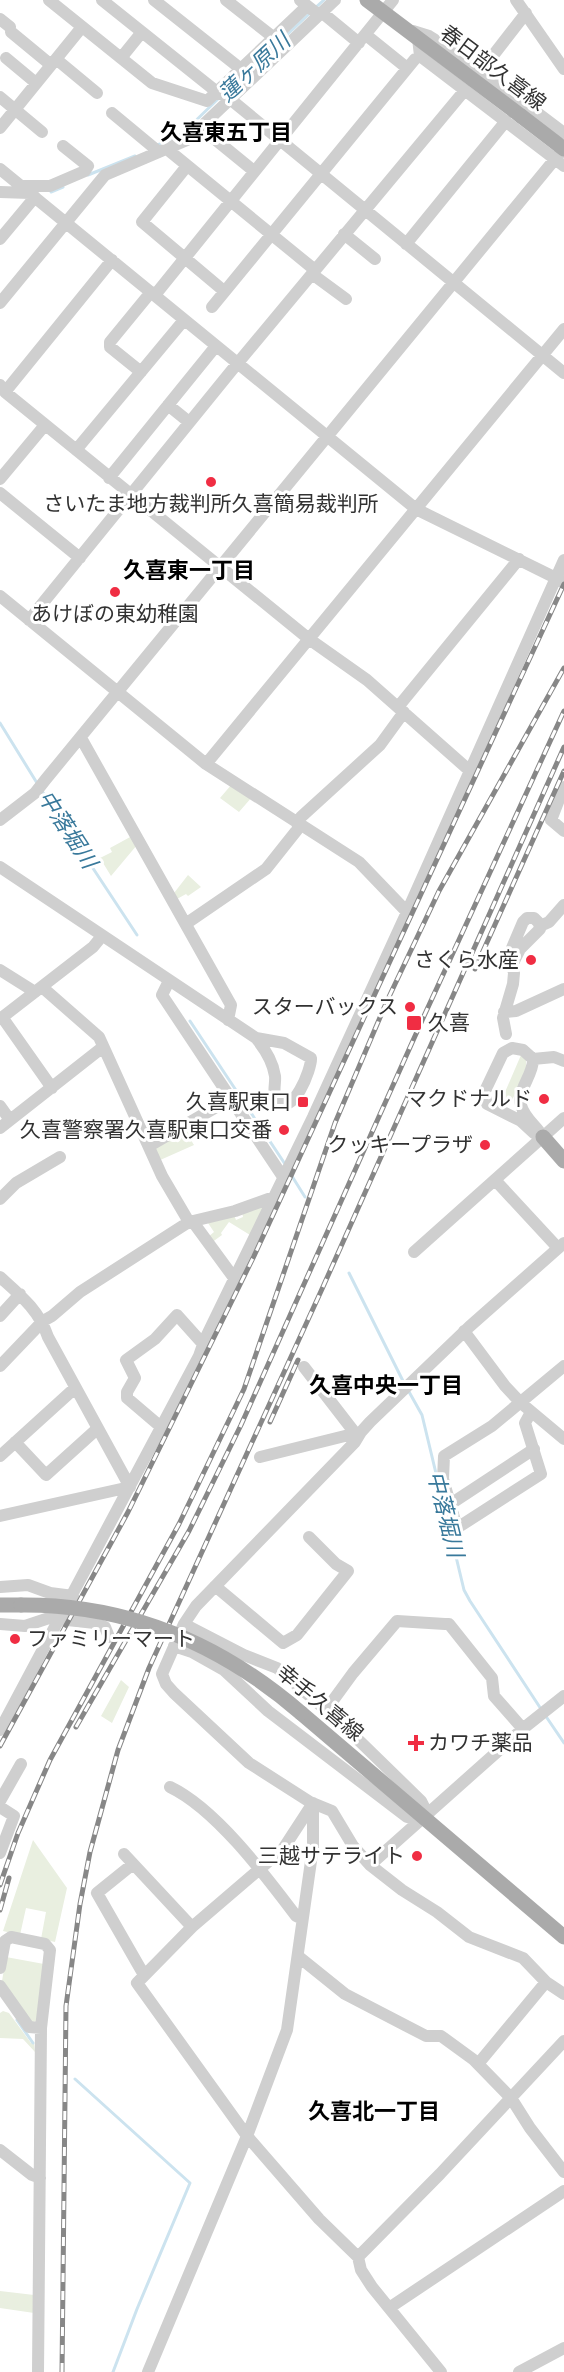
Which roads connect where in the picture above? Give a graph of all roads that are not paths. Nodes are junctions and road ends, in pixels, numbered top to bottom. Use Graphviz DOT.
graph roads {
  1 [pos="50,0"];
  2 [pos="226,0"];
  3 [pos="335,0"];
  4 [pos="368,0"];
  5 [pos="516,0"];
  6 [pos="156,1"];
  7 [pos="109,2"];
  8 [pos="388,6"];
  9 [pos="311,8"];
  10 [pos="526,13"];
  11 [pos="7,26"];
  12 [pos="82,27"];
  13 [pos="142,32"];
  14 [pos="412,33"];
  15 [pos="273,37"];
  16 [pos="362,39"];
  17 [pos="6,58"];
  18 [pos="121,58"];
  19 [pos="54,62"];
  20 [pos="241,69"];
  21 [pos="564,69"];
  22 [pos="481,71"];
  23 [pos="36,83"];
  24 [pos="465,90"];
  25 [pos="97,93"];
  26 [pos="223,95"];
  27 [pos="0,97"];
  28 [pos="15,110"];
  29 [pos="112,112"];
  30 [pos="513,119"];
  31 [pos="200,127"];
  32 [pos="0,128"];
  33 [pos="42,132"];
  34 [pos="564,133"];
  35 [pos="280,140"];
  36 [pos="63,146"];
  37 [pos="158,149"];
  38 [pos="562,155"];
  39 [pos="187,166"];
  40 [pos="0,169"];
  41 [pos="254,171"];
  42 [pos="321,174"];
  43 [pos="0,192"];
  44 [pos="29,192"];
  45 [pos="231,201"];
  46 [pos="365,210"];
  47 [pos="66,222"];
  48 [pos="271,234"];
  49 [pos="344,234"];
  50 [pos="0,239"];
  51 [pos="406,244"];
  52 [pos="184,258"];
  53 [pos="375,259"];
  54 [pos="112,260"];
  55 [pos="313,272"];
  56 [pos="453,284"];
  57 [pos="224,291"];
  58 [pos="153,293"];
  59 [pos="346,299"];
  60 [pos="0,303"];
  61 [pos="212,307"];
  62 [pos="184,320"];
  63 [pos="564,328"];
  64 [pos="216,346"];
  65 [pos="542,356"];
  66 [pos="238,364"];
  67 [pos="141,372"];
  68 [pos="564,373"];
  69 [pos="3,388"];
  70 [pos="168,405"];
  71 [pos="189,422"];
  72 [pos="45,424"];
  73 [pos="327,436"];
  74 [pos="76,450"];
  75 [pos="109,478"];
  76 [pos="0,479"];
  77 [pos="0,493"];
  78 [pos="130,495"];
  79 [pos="416,509"];
  80 [pos="80,558"];
  81 [pos="519,559"];
  82 [pos="564,560"];
  83 [pos="219,568"];
  84 [pos="560,580"];
  85 [pos="0,596"];
  86 [pos="29,620"];
  87 [pos="309,639"];
  88 [pos="117,692"];
  89 [pos="401,709"];
  90 [pos="81,738"];
  91 [pos="206,764"];
  92 [pos="470,771"];
  93 [pos="564,787"];
  94 [pos="0,820"];
  95 [pos="298,822"];
  96 [pos="564,831"];
  97 [pos="0,867"];
  98 [pos="564,905"];
  99 [pos="408,912"];
  100 [pos="187,923"];
  101 [pos="540,926"];
  102 [pos="102,936"];
  103 [pos="512,965"];
  104 [pos="0,970"];
  105 [pos="169,981"];
  106 [pos="39,989"];
  107 [pos="564,989"];
  108 [pos="504,1012"];
  109 [pos="1,1018"];
  110 [pos="228,1020"];
  111 [pos="506,1034"];
  112 [pos="256,1038"];
  113 [pos="103,1047"];
  114 [pos="503,1053"];
  115 [pos="528,1054"];
  116 [pos="564,1061"];
  117 [pos="52,1088"];
  118 [pos="520,1098"];
  119 [pos="230,1099"];
  120 [pos="0,1106"];
  121 [pos="503,1112"];
  122 [pos="564,1118"];
  123 [pos="5,1124"];
  124 [pos="543,1137"];
  125 [pos="149,1146"];
  126 [pos="60,1157"];
  127 [pos="564,1161"];
  128 [pos="284,1176"];
  129 [pos="495,1180"];
  130 [pos="274,1197"];
  131 [pos="0,1199"];
  132 [pos="191,1222"];
  133 [pos="561,1246"];
  134 [pos="414,1252"];
  135 [pos="0,1277"];
  136 [pos="234,1278"];
  137 [pos="20,1294"];
  138 [pos="0,1316"];
  139 [pos="43,1321"];
  140 [pos="464,1331"];
  141 [pos="203,1344"];
  142 [pos="0,1366"];
  143 [pos="564,1366"];
  144 [pos="304,1367"];
  145 [pos="75,1388"];
  146 [pos="521,1403"];
  147 [pos="531,1412"];
  148 [pos="161,1426"];
  149 [pos="97,1429"];
  150 [pos="358,1433"];
  151 [pos="564,1438"];
  152 [pos="15,1442"];
  153 [pos="534,1449"];
  154 [pos="0,1456"];
  155 [pos="260,1458"];
  156 [pos="130,1487"];
  157 [pos="450,1505"];
  158 [pos="0,1516"];
  159 [pos="309,1537"];
  160 [pos="215,1586"];
  161 [pos="0,1587"];
  162 [pos="73,1596"];
  163 [pos="0,1605"];
  164 [pos="61,1619"];
  165 [pos="0,1624"];
  166 [pos="183,1624"];
  167 [pos="109,1637"];
  168 [pos="174,1646"];
  169 [pos="564,1696"];
  170 [pos="326,1710"];
  171 [pos="523,1729"];
  172 [pos="0,1730"];
  173 [pos="21,1764"];
  174 [pos="170,1787"];
  175 [pos="0,1801"];
  176 [pos="313,1803"];
  177 [pos="0,1807"];
  178 [pos="424,1818"];
  179 [pos="0,1853"];
  180 [pos="370,1865"];
  181 [pos="260,1868"];
  182 [pos="302,1919"];
  183 [pos="192,1927"];
  184 [pos="564,1937"];
  185 [pos="298,1957"];
  186 [pos="0,1968"];
  187 [pos="144,1975"];
  188 [pos="546,1982"];
  189 [pos="0,1986"];
  190 [pos="564,1994"];
  191 [pos="41,2028"];
  192 [pos="564,2041"];
  193 [pos="478,2064"];
  194 [pos="512,2098"];
  195 [pos="247,2136"];
  196 [pos="0,2150"];
  197 [pos="564,2172"];
  198 [pos="40,2178"];
  199 [pos="564,2191"];
  200 [pos="358,2258"];
  201 [pos="389,2308"];
  202 [pos="564,2348"];
  203 [pos="38,2372"];
  204 [pos="148,2372"];
  205 [pos="441,2372"];
  206 [pos="519,2372"];
  1 -- 12 [label="street"];
  2 -- 15 [label="street"];
  3 -- 9 [label="street"];
  4 -- 8 [label="main road, 春日部久喜線"];
  5 -- 10 [label="street"];
  6 -- 20 [label="street"];
  7 -- 13 [label="street"];
  8 -- 14 [label="main road, 春日部久喜線"];
  8 -- 16 [label="street"];
  9 -- 15 [label="street"];
  9 -- 16 [label="street"];
  9 -- 26 [label="street"];
  10 -- 21 [label="street"];
  10 -- 22 [label="street"];
  11 -- 19 [label="street"];
  12 -- 18 [label="street"];
  12 -- 19 [label="street"];
  13 -- 18 [label="street"];
  13 -- 26 [label="street"];
  14 -- 22 [label="street"];
  14 -- 24 [label="street"];
  14 -- 30 [label="main road, 春日部久喜線"];
  15 -- 20 [label="street"];
  16 -- 35 [label="street"];
  16 -- 42 [label="street"];
  17 -- 23 [label="street"];
  18 -- 26 [label="street"];
  19 -- 23 [label="street"];
  19 -- 25 [label="street"];
  20 -- 26 [label="street"];
  22 -- 34 [label="street"];
  23 -- 28 [label="street"];
  24 -- 30 [label="street"];
  24 -- 46 [label="street"];
  26 -- 31 [label="street"];
  26 -- 35 [label="street"];
  27 -- 28 [label="street"];
  28 -- 32 [label="street"];
  28 -- 33 [label="street"];
  29 -- 37 [label="street"];
  30 -- 38 [label="main road, 春日部久喜線, bridge"];
  30 -- 51 [label="street"];
  31 -- 37 [label="street"];
  31 -- 41 [label="street"];
  35 -- 41 [label="street"];
  35 -- 42 [label="street"];
  36 -- 44 [label="street"];
  37 -- 39 [label="street"];
  37 -- 47 [label="street"];
  38 -- 56 [label="street"];
  39 -- 45 [label="street"];
  39 -- 52 [label="street"];
  40 -- 44 [label="street"];
  41 -- 45 [label="street"];
  42 -- 46 [label="street"];
  42 -- 48 [label="street"];
  43 -- 44 [label="street"];
  44 -- 47 [label="street"];
  44 -- 50 [label="street"];
  45 -- 48 [label="street"];
  45 -- 52 [label="street"];
  46 -- 49 [label="street"];
  46 -- 51 [label="street"];
  47 -- 54 [label="street"];
  47 -- 60 [label="street"];
  48 -- 55 [label="street"];
  48 -- 57 [label="street"];
  49 -- 53 [label="street"];
  49 -- 55 [label="street"];
  51 -- 56 [label="street"];
  52 -- 57 [label="street"];
  52 -- 58 [label="street"];
  54 -- 58 [label="street"];
  54 -- 69 [label="street"];
  55 -- 59 [label="street"];
  55 -- 66 [label="street"];
  56 -- 65 [label="street"];
  56 -- 73 [label="street"];
  57 -- 61 [label="street"];
  58 -- 62 [label="street"];
  58 -- 67 [label="street"];
  62 -- 64 [label="street"];
  62 -- 67 [label="street"];
  63 -- 65 [label="street"];
  64 -- 66 [label="street"];
  64 -- 70 [label="street"];
  65 -- 68 [label="street"];
  65 -- 79 [label="street"];
  66 -- 71 [label="street"];
  66 -- 73 [label="street"];
  67 -- 74 [label="street"];
  69 -- 72 [label="street"];
  70 -- 71 [label="street"];
  70 -- 75 [label="street"];
  71 -- 78 [label="street"];
  72 -- 74 [label="street"];
  72 -- 76 [label="street"];
  73 -- 79 [label="street"];
  73 -- 83 [label="street"];
  74 -- 75 [label="street"];
  75 -- 78 [label="street"];
  77 -- 80 [label="street"];
  78 -- 80 [label="street"];
  78 -- 83 [label="street"];
  79 -- 81 [label="street"];
  79 -- 87 [label="street"];
  80 -- 86 [label="street"];
  81 -- 84 [label="street"];
  81 -- 89 [label="street"];
  82 -- 84 [label="street"];
  83 -- 87 [label="street"];
  83 -- 88 [label="street"];
  84 -- 92 [label="street"];
  85 -- 86 [label="street"];
  86 -- 88 [label="street"];
  87 -- 89 [label="street"];
  87 -- 91 [label="street"];
  88 -- 90 [label="street"];
  88 -- 91 [label="street"];
  89 -- 92 [label="street"];
  89 -- 95 [label="street"];
  90 -- 94 [label="street"];
  90 -- 100 [label="street"];
  91 -- 95 [label="street"];
  92 -- 99 [label="street"];
  93 -- 96 [label="street"];
  95 -- 99 [label="street"];
  95 -- 100 [label="street"];
  97 -- 102 [label="street"];
  98 -- 101 [label="street"];
  99 -- 128 [label="street"];
  100 -- 110 [label="street"];
  101 -- 103 [label="street"];
  101 -- 103 [label="street"];
  102 -- 105 [label="street"];
  102 -- 106 [label="street"];
  103 -- 108 [label="street"];
  104 -- 106 [label="street"];
  105 -- 110 [label="street"];
  105 -- 119 [label="street"];
  106 -- 109 [label="street"];
  106 -- 113 [label="street"];
  107 -- 108 [label="street"];
  108 -- 111 [label="street"];
  109 -- 117 [label="street"];
  110 -- 112 [label="street"];
  111 -- 114 [label="street"];
  111 -- 115 [label="street"];
  112 -- 112 [label="street"];
  113 -- 117 [label="street"];
  113 -- 125 [label="street"];
  114 -- 115 [label="street"];
  114 -- 121 [label="street"];
  115 -- 116 [label="street"];
  115 -- 118 [label="street"];
  117 -- 123 [label="street"];
  118 -- 121 [label="street"];
  118 -- 124 [label="street"];
  119 -- 125 [label="street"];
  119 -- 128 [label="street"];
  120 -- 123 [label="street"];
  121 -- 124 [label="street"];
  122 -- 124 [label="street"];
  124 -- 127 [label="main road"];
  124 -- 129 [label="street"];
  125 -- 132 [label="street"];
  126 -- 131 [label="street"];
  128 -- 130 [label="street"];
  129 -- 133 [label="street"];
  129 -- 134 [label="street"];
  130 -- 132 [label="street"];
  130 -- 136 [label="street"];
  132 -- 136 [label="street"];
  132 -- 139 [label="street"];
  133 -- 140 [label="street"];
  135 -- 137 [label="street"];
  136 -- 141 [label="street"];
  137 -- 138 [label="street"];
  137 -- 139 [label="street"];
  139 -- 142 [label="street"];
  139 -- 145 [label="street"];
  140 -- 146 [label="street"];
  140 -- 150 [label="street"];
  141 -- 148 [label="street"];
  141 -- 148 [label="street"];
  143 -- 146 [label="street"];
  144 -- 150 [label="street"];
  145 -- 149 [label="street"];
  145 -- 152 [label="street"];
  146 -- 147 [label="street"];
  146 -- 157 [label="street"];
  147 -- 151 [label="street"];
  147 -- 153 [label="street"];
  148 -- 156 [label="street"];
  149 -- 152 [label="street"];
  149 -- 156 [label="street"];
  150 -- 155 [label="street"];
  150 -- 160 [label="street"];
  152 -- 154 [label="street"];
  153 -- 157 [label="street"];
  153 -- 157 [label="street"];
  156 -- 158 [label="street"];
  156 -- 162 [label="street"];
  159 -- 160 [label="street"];
  160 -- 166 [label="street"];
  161 -- 162 [label="street"];
  162 -- 164 [label="street"];
  163 -- 178 [label="main road, 幸手久喜線, bridge"];
  164 -- 165 [label="street"];
  164 -- 167 [label="street"];
  164 -- 172 [label="street"];
  166 -- 168 [label="street"];
  166 -- 170 [label="street"];
  168 -- 176 [label="street"];
  168 -- 178 [label="street"];
  169 -- 171 [label="street"];
  170 -- 171 [label="street"];
  170 -- 178 [label="street"];
  171 -- 178 [label="street"];
  173 -- 175 [label="street"];
  174 -- 181 [label="street"];
  176 -- 180 [label="street"];
  176 -- 181 [label="street"];
  176 -- 182 [label="street"];
  177 -- 179 [label="street"];
  178 -- 180 [label="street"];
  178 -- 184 [label="main road, 幸手久喜線"];
  180 -- 188 [label="street"];
  181 -- 182 [label="street"];
  181 -- 183 [label="street"];
  182 -- 185 [label="street"];
  183 -- 187 [label="street"];
  183 -- 187 [label="street"];
  185 -- 193 [label="street"];
  185 -- 195 [label="street"];
  186 -- 191 [label="street"];
  187 -- 195 [label="street"];
  188 -- 190 [label="street"];
  188 -- 193 [label="street"];
  189 -- 191 [label="street"];
  191 -- 198 [label="street"];
  192 -- 194 [label="street"];
  193 -- 194 [label="street"];
  194 -- 197 [label="street"];
  194 -- 200 [label="street"];
  195 -- 200 [label="street"];
  195 -- 204 [label="street"];
  196 -- 198 [label="street"];
  198 -- 203 [label="street"];
  199 -- 201 [label="street"];
  200 -- 201 [label="street"];
  201 -- 205 [label="street"];
  202 -- 206 [label="street"];
}
